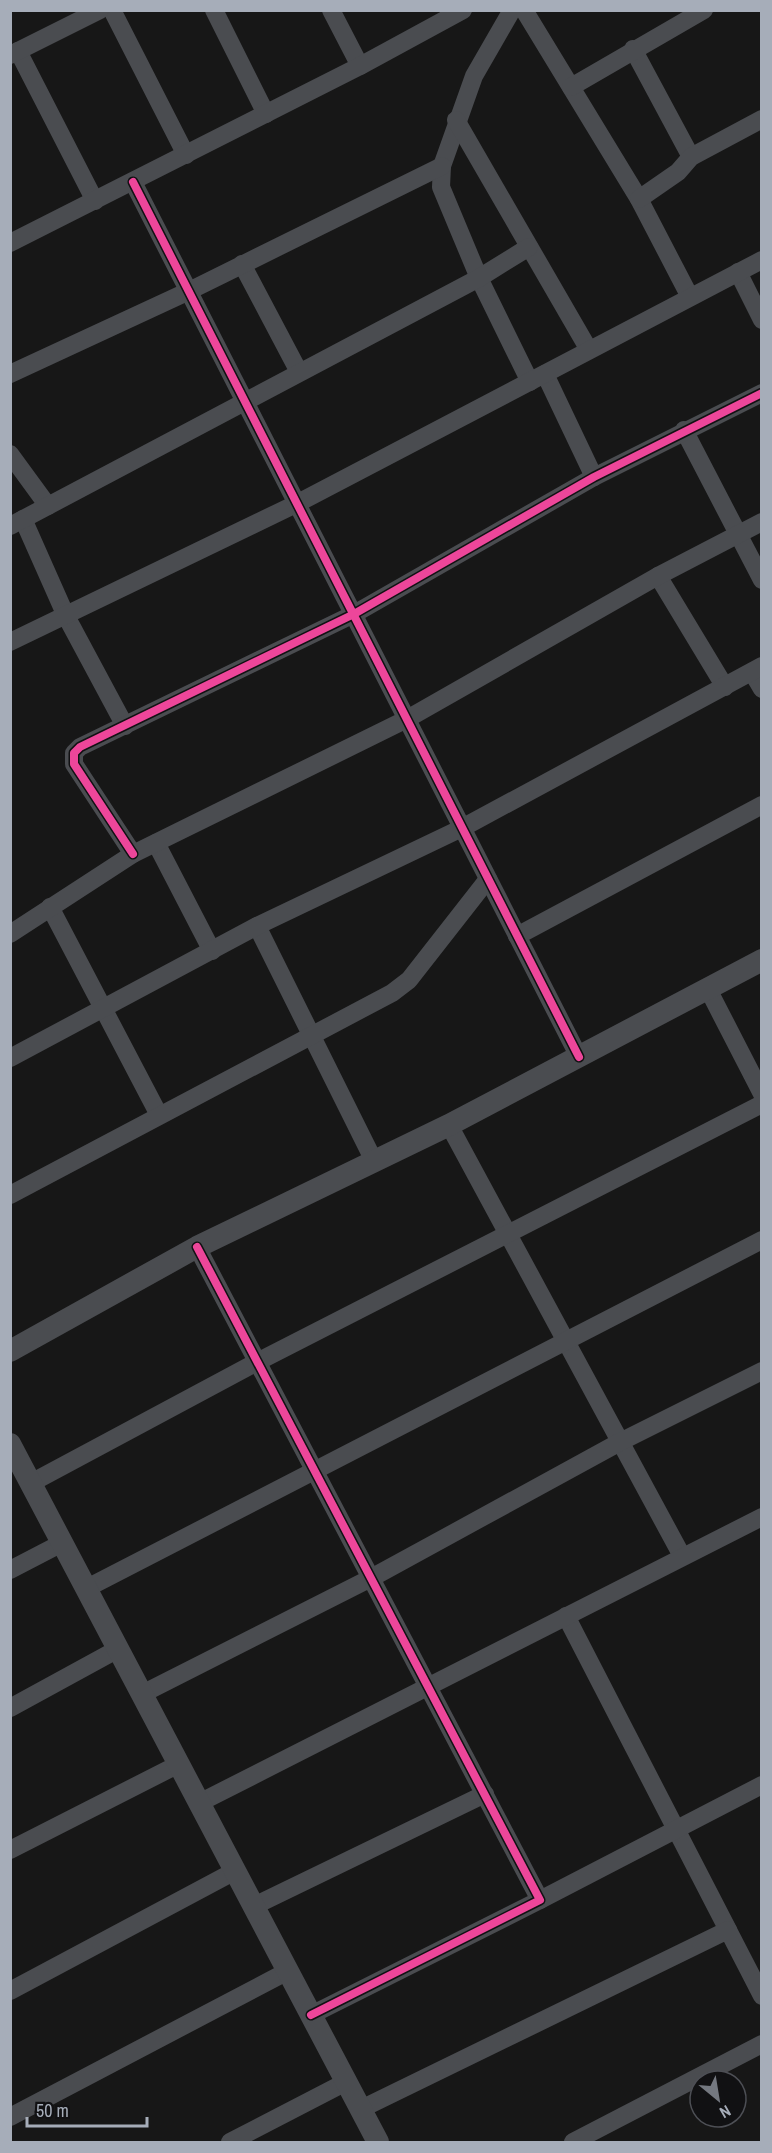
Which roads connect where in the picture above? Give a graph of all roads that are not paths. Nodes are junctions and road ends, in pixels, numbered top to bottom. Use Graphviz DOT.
graph roads {
  1 [pos="100,10"];
  2 [pos="112,10"];
  3 [pos="214,10"];
  4 [pos="331,10"];
  5 [pos="463,10"];
  6 [pos="512,10"];
  7 [pos="524,10"];
  8 [pos="704,10"];
  9 [pos="633,49"];
  10 [pos="14,53"];
  11 [pos="360,66"];
  12 [pos="571,87"];
  13 [pos="266,114"];
  14 [pos="762,119"];
  15 [pos="456,120"];
  16 [pos="186,155"];
  17 [pos="691,157"];
  18 [pos="442,166"];
  19 [pos="133,182"];
  20 [pos="639,199"];
  21 [pos="96,201"];
  22 [pos="10,243"];
  23 [pos="529,247"];
  24 [pos="762,260"];
  25 [pos="242,264"];
  26 [pos="738,272"];
  27 [pos="479,278"];
  28 [pos="189,291"];
  29 [pos="690,297"];
  30 [pos="762,320"];
  31 [pos="589,350"];
  32 [pos="299,372"];
  33 [pos="10,374"];
  34 [pos="538,378"];
  35 [pos="762,393"];
  36 [pos="246,400"];
  37 [pos="684,430"];
  38 [pos="10,454"];
  39 [pos="594,477"];
  40 [pos="298,503"];
  41 [pos="48,506"];
  42 [pos="17,522"];
  43 [pos="762,522"];
  44 [pos="736,534"];
  45 [pos="658,576"];
  46 [pos="762,580"];
  47 [pos="354,614"];
  48 [pos="66,616"];
  49 [pos="10,642"];
  50 [pos="757,669"];
  51 [pos="725,687"];
  52 [pos="762,689"];
  53 [pos="407,719"];
  54 [pos="125,726"];
  55 [pos="762,806"];
  56 [pos="462,828"];
  57 [pos="156,843"];
  58 [pos="133,854"];
  59 [pos="488,879"];
  60 [pos="50,907"];
  61 [pos="257,926"];
  62 [pos="10,934"];
  63 [pos="517,936"];
  64 [pos="212,951"];
  65 [pos="762,960"];
  66 [pos="708,989"];
  67 [pos="105,1008"];
  68 [pos="313,1034"];
  69 [pos="579,1057"];
  70 [pos="10,1058"];
  71 [pos="762,1094"];
  72 [pos="762,1104"];
  73 [pos="159,1115"];
  74 [pos="449,1125"];
  75 [pos="374,1161"];
  76 [pos="10,1196"];
  77 [pos="509,1235"];
  78 [pos="762,1240"];
  79 [pos="198,1247"];
  80 [pos="566,1342"];
  81 [pos="10,1352"];
  82 [pos="257,1362"];
  83 [pos="762,1371"];
  84 [pos="621,1442"];
  85 [pos="10,1444"];
  86 [pos="316,1470"];
  87 [pos="31,1483"];
  88 [pos="762,1517"];
  89 [pos="62,1543"];
  90 [pos="682,1556"];
  91 [pos="10,1570"];
  92 [pos="373,1577"];
  93 [pos="87,1588"];
  94 [pos="566,1616"];
  95 [pos="118,1649"];
  96 [pos="430,1687"];
  97 [pos="142,1694"];
  98 [pos="10,1708"];
  99 [pos="179,1764"];
  100 [pos="762,1785"];
  101 [pos="485,1794"];
  102 [pos="199,1803"];
  103 [pos="675,1830"];
  104 [pos="10,1850"];
  105 [pos="235,1871"];
  106 [pos="540,1900"];
  107 [pos="254,1906"];
  108 [pos="728,1930"];
  109 [pos="288,1971"];
  110 [pos="10,1991"];
  111 [pos="762,1996"];
  112 [pos="311,2015"];
  113 [pos="762,2044"];
  114 [pos="346,2082"];
  115 [pos="361,2109"];
  116 [pos="10,2117"];
  117 [pos="230,2142"];
  118 [pos="378,2142"];
  119 [pos="573,2142"];
  1 -- 10 [label="street"];
  2 -- 16 [label="street"];
  3 -- 13 [label="street"];
  4 -- 11 [label="street"];
  5 -- 11 [label="street"];
  6 -- 15 [label="street"];
  7 -- 12 [label="street"];
  8 -- 9 [label="street"];
  9 -- 12 [label="street"];
  9 -- 17 [label="street"];
  10 -- 21 [label="street"];
  11 -- 13 [label="street"];
  12 -- 20 [label="street"];
  13 -- 16 [label="street"];
  14 -- 17 [label="street"];
  15 -- 18 [label="street"];
  15 -- 23 [label="street"];
  16 -- 19 [label="street"];
  17 -- 20 [label="street"];
  18 -- 25 [label="street"];
  18 -- 27 [label="street"];
  19 -- 21 [label="street"];
  19 -- 28 [label="street"];
  20 -- 29 [label="street"];
  21 -- 22 [label="street"];
  23 -- 27 [label="street"];
  23 -- 31 [label="street"];
  24 -- 26 [label="street"];
  25 -- 28 [label="street"];
  25 -- 32 [label="street"];
  26 -- 29 [label="street"];
  26 -- 30 [label="street"];
  27 -- 32 [label="street"];
  27 -- 34 [label="street"];
  28 -- 33 [label="street"];
  28 -- 36 [label="street"];
  29 -- 31 [label="street"];
  31 -- 34 [label="street"];
  32 -- 36 [label="street"];
  34 -- 39 [label="street"];
  34 -- 40 [label="street"];
  35 -- 37 [label="street"];
  36 -- 40 [label="street"];
  36 -- 41 [label="street"];
  37 -- 39 [label="street"];
  37 -- 44 [label="street"];
  38 -- 41 [label="street"];
  39 -- 47 [label="street"];
  40 -- 47 [label="street"];
  40 -- 48 [label="street"];
  41 -- 42 [label="street"];
  42 -- 48 [label="street"];
  43 -- 44 [label="street"];
  44 -- 45 [label="street"];
  44 -- 46 [label="street"];
  45 -- 51 [label="street"];
  45 -- 53 [label="street"];
  47 -- 53 [label="street"];
  47 -- 54 [label="street"];
  48 -- 49 [label="street"];
  48 -- 54 [label="street"];
  50 -- 51 [label="street"];
  50 -- 52 [label="street"];
  51 -- 56 [label="street"];
  53 -- 56 [label="street"];
  53 -- 57 [label="street"];
  54 -- 58 [label="street"];
  55 -- 63 [label="street"];
  56 -- 59 [label="street"];
  56 -- 61 [label="street"];
  57 -- 58 [label="street"];
  57 -- 64 [label="street"];
  58 -- 60 [label="street"];
  59 -- 63 [label="street"];
  59 -- 68 [label="street"];
  60 -- 62 [label="street"];
  60 -- 67 [label="street"];
  61 -- 64 [label="street"];
  61 -- 68 [label="street"];
  63 -- 69 [label="street"];
  64 -- 67 [label="street"];
  65 -- 66 [label="street"];
  66 -- 69 [label="street"];
  66 -- 71 [label="street"];
  67 -- 70 [label="street"];
  67 -- 73 [label="street"];
  68 -- 73 [label="street"];
  68 -- 75 [label="street"];
  69 -- 74 [label="street"];
  72 -- 77 [label="street"];
  73 -- 76 [label="street"];
  74 -- 75 [label="street"];
  74 -- 77 [label="street"];
  75 -- 79 [label="street"];
  77 -- 80 [label="street"];
  77 -- 82 [label="street"];
  78 -- 80 [label="street"];
  79 -- 81 [label="street"];
  79 -- 82 [label="street"];
  80 -- 84 [label="street"];
  80 -- 86 [label="street"];
  82 -- 86 [label="street"];
  82 -- 87 [label="street"];
  83 -- 84 [label="street"];
  84 -- 90 [label="street"];
  84 -- 92 [label="street"];
  85 -- 87 [label="street"];
  86 -- 92 [label="street"];
  86 -- 93 [label="street"];
  87 -- 89 [label="street"];
  88 -- 90 [label="street"];
  89 -- 91 [label="street"];
  89 -- 93 [label="street"];
  90 -- 94 [label="street"];
  92 -- 96 [label="street"];
  92 -- 97 [label="street"];
  93 -- 95 [label="street"];
  94 -- 96 [label="street"];
  94 -- 103 [label="street"];
  95 -- 97 [label="street"];
  95 -- 98 [label="street"];
  96 -- 101 [label="street"];
  96 -- 102 [label="street"];
  97 -- 99 [label="street"];
  99 -- 102 [label="street"];
  99 -- 104 [label="street"];
  100 -- 103 [label="street"];
  101 -- 106 [label="street"];
  101 -- 107 [label="street"];
  102 -- 105 [label="street"];
  103 -- 106 [label="street"];
  103 -- 108 [label="street"];
  105 -- 107 [label="street"];
  105 -- 110 [label="street"];
  106 -- 112 [label="street"];
  107 -- 109 [label="street"];
  108 -- 111 [label="street"];
  108 -- 115 [label="street"];
  109 -- 112 [label="street"];
  109 -- 116 [label="street"];
  112 -- 114 [label="street"];
  113 -- 119 [label="street"];
  114 -- 115 [label="street"];
  114 -- 117 [label="street"];
  115 -- 118 [label="street"];
}
